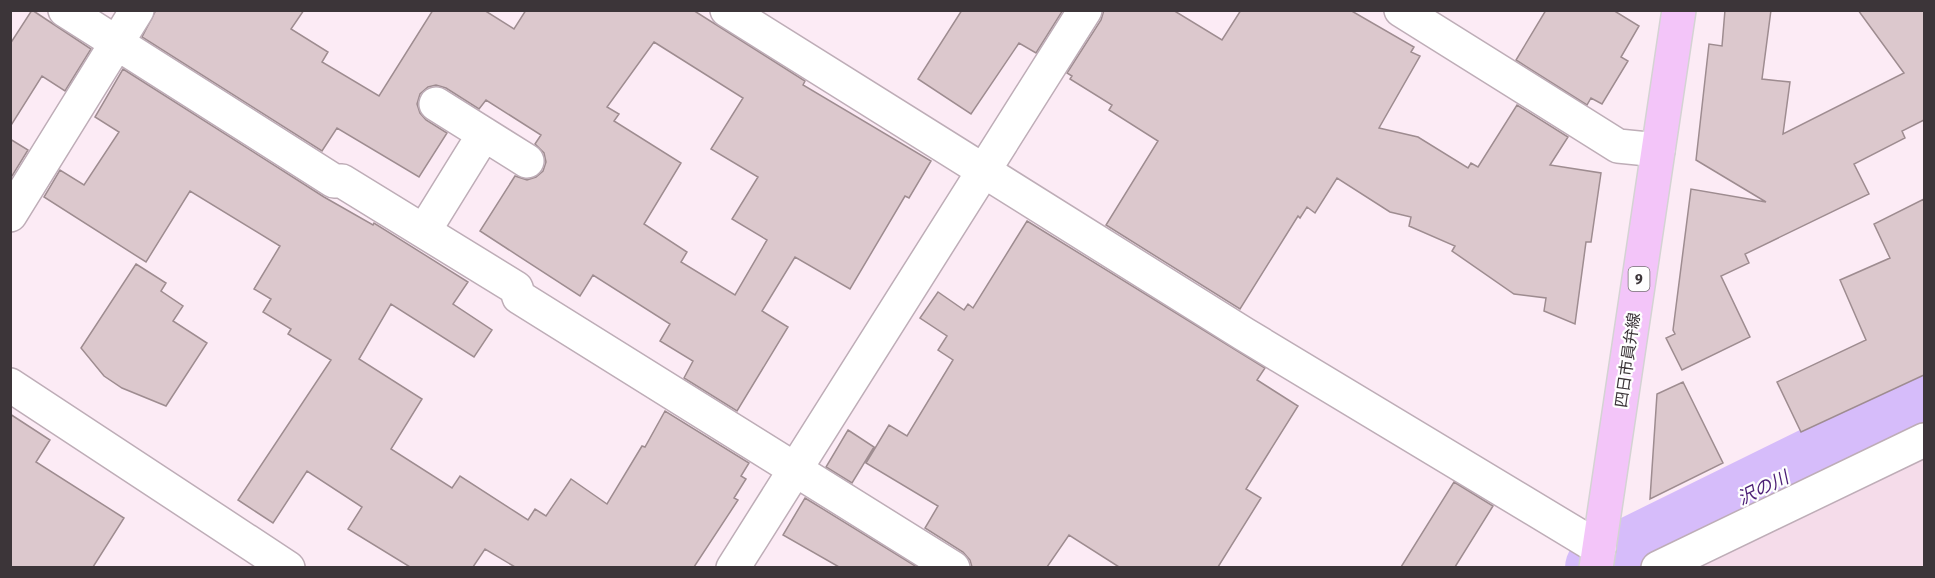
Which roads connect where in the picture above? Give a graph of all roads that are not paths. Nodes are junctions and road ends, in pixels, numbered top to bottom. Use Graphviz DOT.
graph roads {
  1 [pos="65,10"];
  2 [pos="137,10"];
  3 [pos="727,10"];
  4 [pos="1085,10"];
  5 [pos="1401,10"];
  6 [pos="1679,10"];
  7 [pos="118,44"];
  8 [pos="436,104"];
  9 [pos="484,134"];
  10 [pos="1658,150"];
  11 [pos="527,161"];
  12 [pos="984,173"];
  13 [pos="10,215"];
  14 [pos="424,231"];
  15 [pos="10,385"];
  16 [pos="1924,440"];
  17 [pos="795,470"];
  18 [pos="1598,557"];
  19 [pos="288,567"];
  20 [pos="733,567"];
  21 [pos="953,567"];
  22 [pos="1658,567"];
  1 -- 7 [label="street"];
  2 -- 7 [label="street"];
  3 -- 12 [label="street"];
  4 -- 12 [label="street"];
  5 -- 10 [label="street"];
  6 -- 10 [label="main road, 四日市員弁線 / 9"];
  7 -- 13 [label="street"];
  7 -- 14 [label="street"];
  8 -- 9 [label="street"];
  9 -- 11 [label="street"];
  9 -- 14 [label="street"];
  10 -- 18 [label="main road, 四日市員弁線 / 9"];
  12 -- 17 [label="street"];
  12 -- 18 [label="street"];
  14 -- 17 [label="street"];
  15 -- 19 [label="street"];
  16 -- 22 [label="street"];
  17 -- 20 [label="street"];
  17 -- 21 [label="street"];
}
